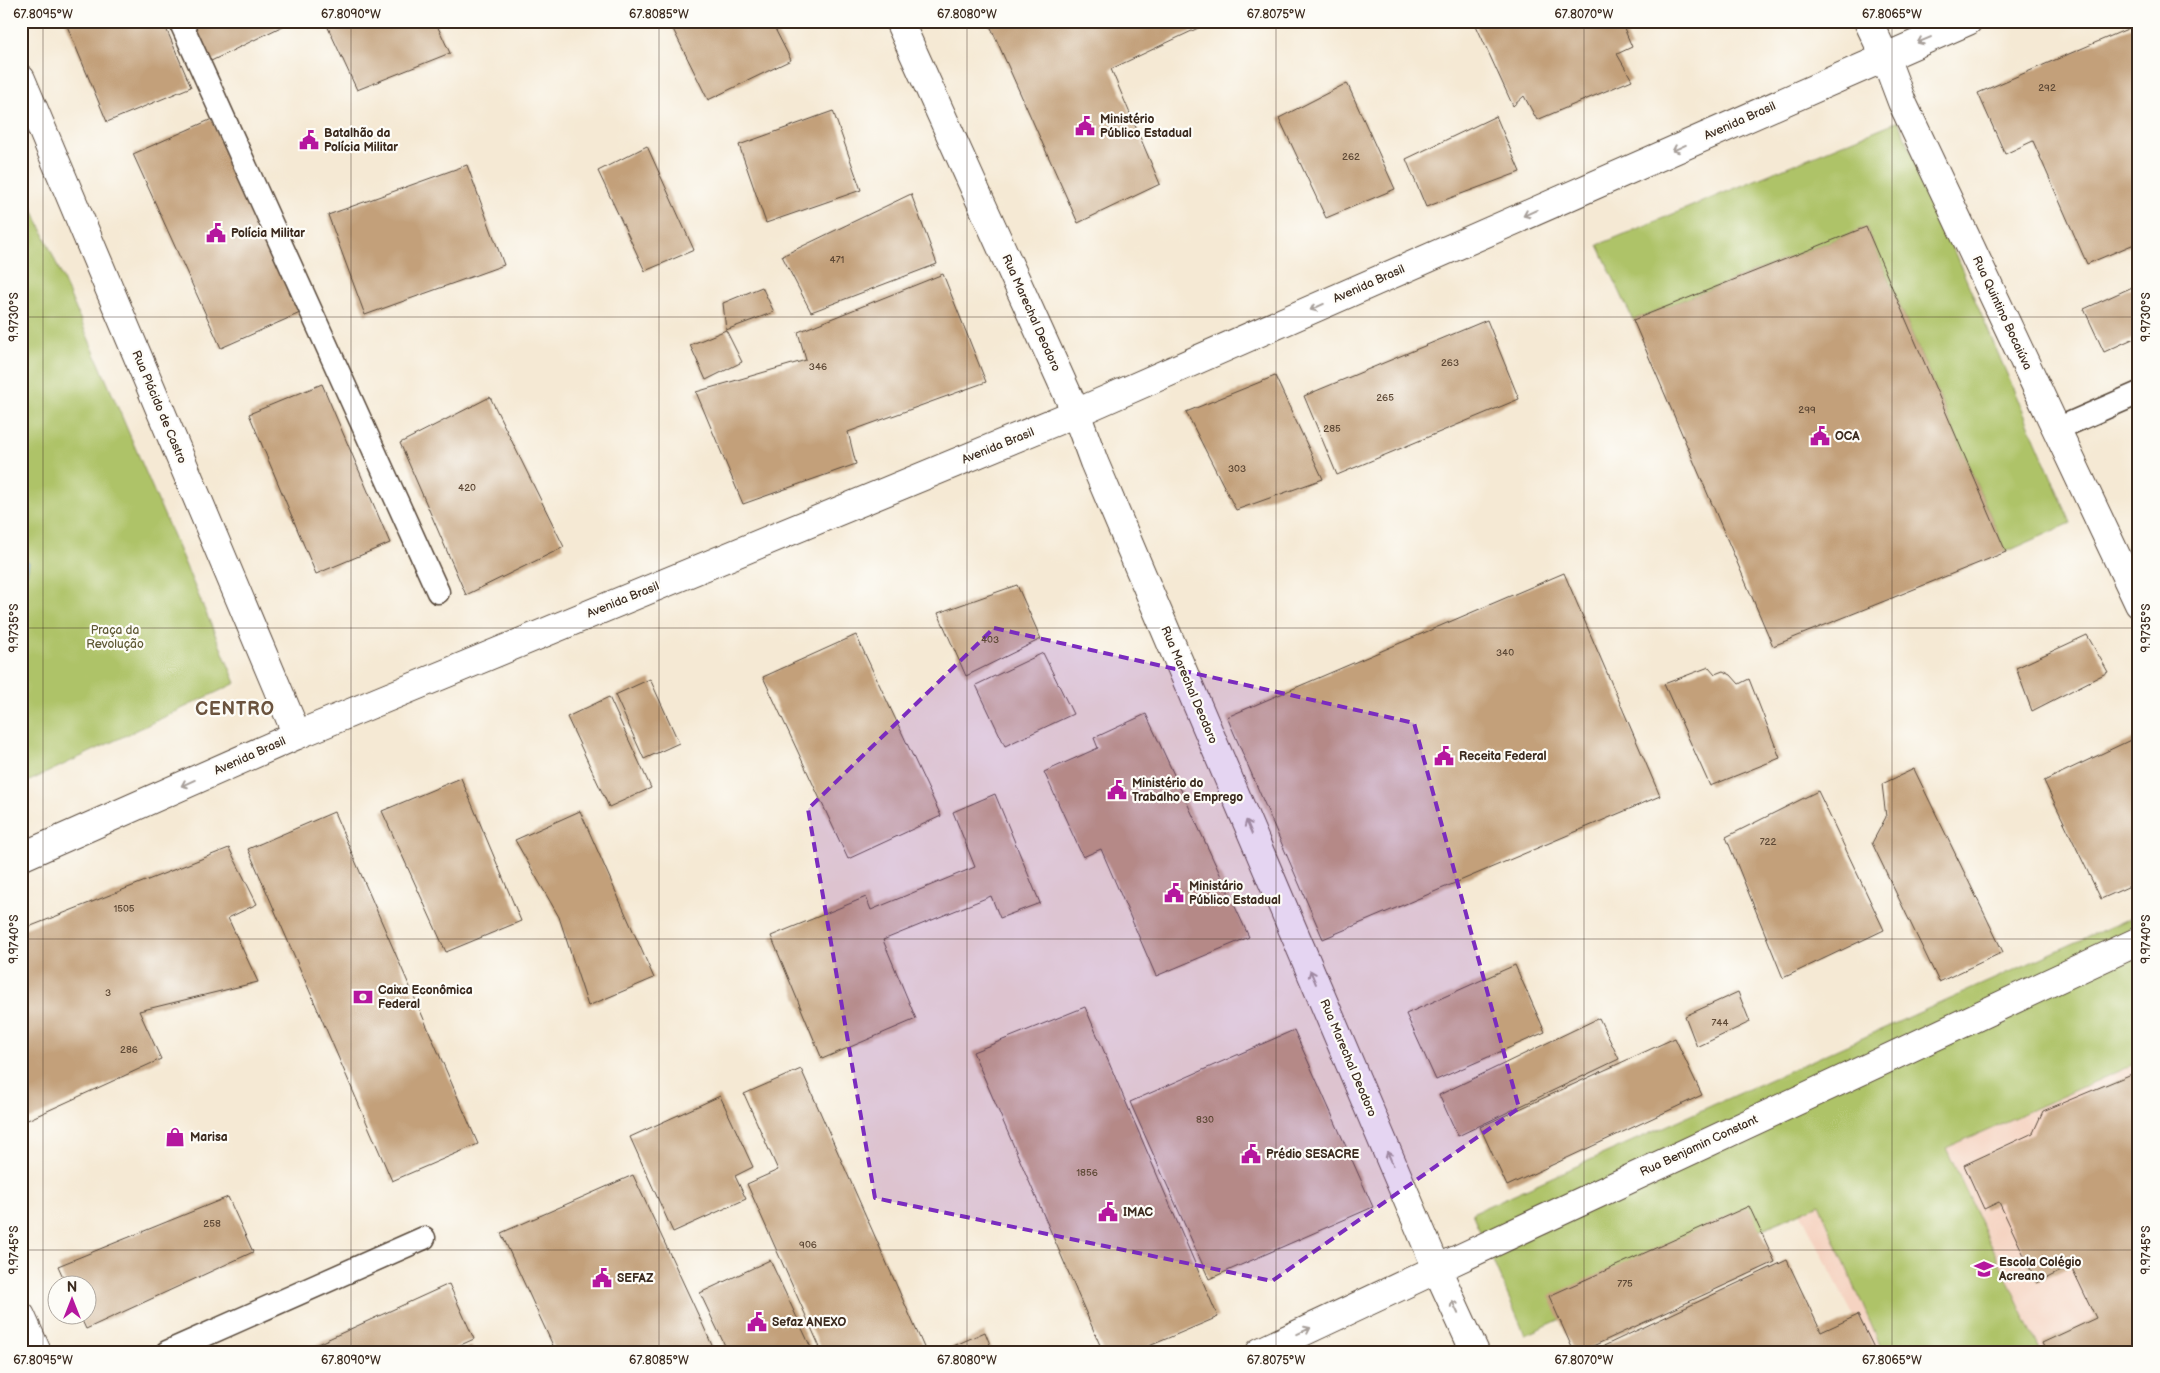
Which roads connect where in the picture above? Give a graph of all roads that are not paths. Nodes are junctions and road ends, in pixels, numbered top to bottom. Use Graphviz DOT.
graph roads {
  1 [pos="180,21"];
  2 [pos="899,21"];
  3 [pos="1868,21"];
  4 [pos="1968,21"];
  5 [pos="1885,57"];
  6 [pos="21,79"];
  7 [pos="2139,393"];
  8 [pos="1076,413"];
  9 [pos="2057,429"];
  10 [pos="438,592"];
  11 [pos="2139,604"];
  12 [pos="297,735"];
  13 [pos="21,857"];
  14 [pos="2139,941"];
  15 [pos="424,1238"];
  16 [pos="1437,1269"];
  17 [pos="21,1316"];
  18 [pos="37,1352"];
  19 [pos="167,1352"];
  20 [pos="1260,1352"];
  21 [pos="1475,1352"];
  1 -- 10 [label="lane"];
  2 -- 8 [label="street, Rua Marechal Deodoro"];
  3 -- 5 [label="street, Rua Quintino Bocaiúva"];
  4 -- 5 [label="street, Avenida Brasil, one-way"];
  5 -- 8 [label="street, Avenida Brasil, one-way"];
  5 -- 9 [label="street, Rua Quintino Bocaiúva"];
  6 -- 12 [label="street, Rua Plácido de Castro"];
  7 -- 9 [label="lane"];
  8 -- 12 [label="street, Avenida Brasil"];
  16 -- 8 [label="street, Rua Marechal Deodoro, one-way"];
  9 -- 11 [label="street, Rua Quintino Bocaiúva"];
  12 -- 13 [label="street, Avenida Brasil, one-way"];
  14 -- 16 [label="street, Rua Benjamin Constant"];
  15 -- 19 [label="lane"];
  20 -- 16 [label="street, Rua Benjamin Constant, one-way"];
  21 -- 16 [label="street, Rua Marechal Deodoro, one-way"];
  17 -- 18 [label="street"];
}
